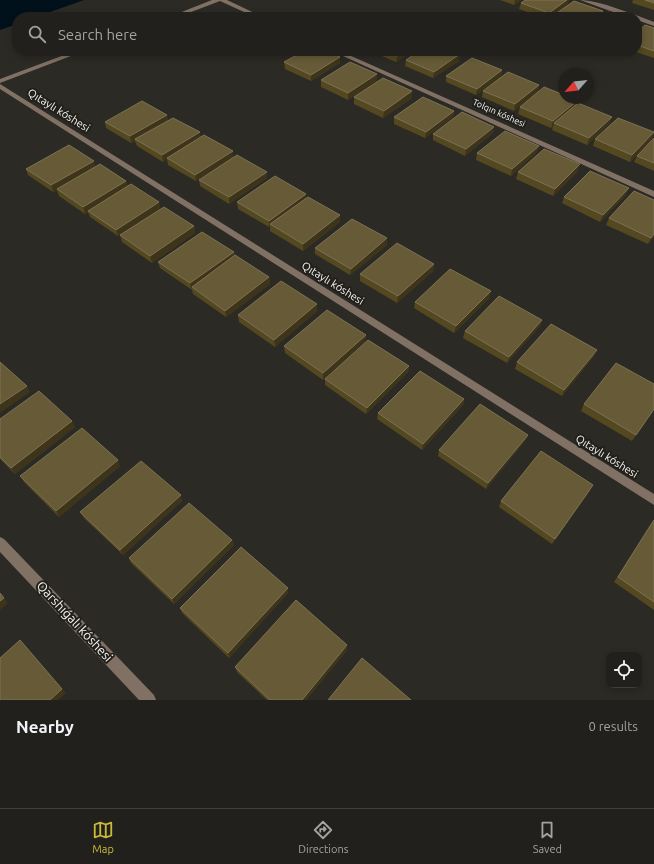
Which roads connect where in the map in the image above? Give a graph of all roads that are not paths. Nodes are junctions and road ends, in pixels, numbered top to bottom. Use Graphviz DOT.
graph roads {
  1 [pos="218,0"];
  2 [pos="222,0"];
  3 [pos="583,0"];
  4 [pos="186,12"];
  5 [pos="249,12"];
  6 [pos="618,12"];
  7 [pos="642,20"];
  8 [pos="654,24"];
  9 [pos="68,56"];
  10 [pos="346,56"];
  11 [pos="0,81"];
  12 [pos="0,86"];
  13 [pos="654,194"];
  14 [pos="654,500"];
  15 [pos="0,543"];
  16 [pos="149,700"];
  1 -- 4 [label="street"];
  2 -- 5 [label="street"];
  3 -- 6 [label="street"];
  7 -- 8 [label="street"];
  9 -- 11 [label="street"];
  10 -- 13 [label="street, Tolqın kóshesi"];
  12 -- 14 [label="street, Qıtaylı kóshesi"];
  15 -- 16 [label="street, Qarshıǵalı kóshesi"];
}
